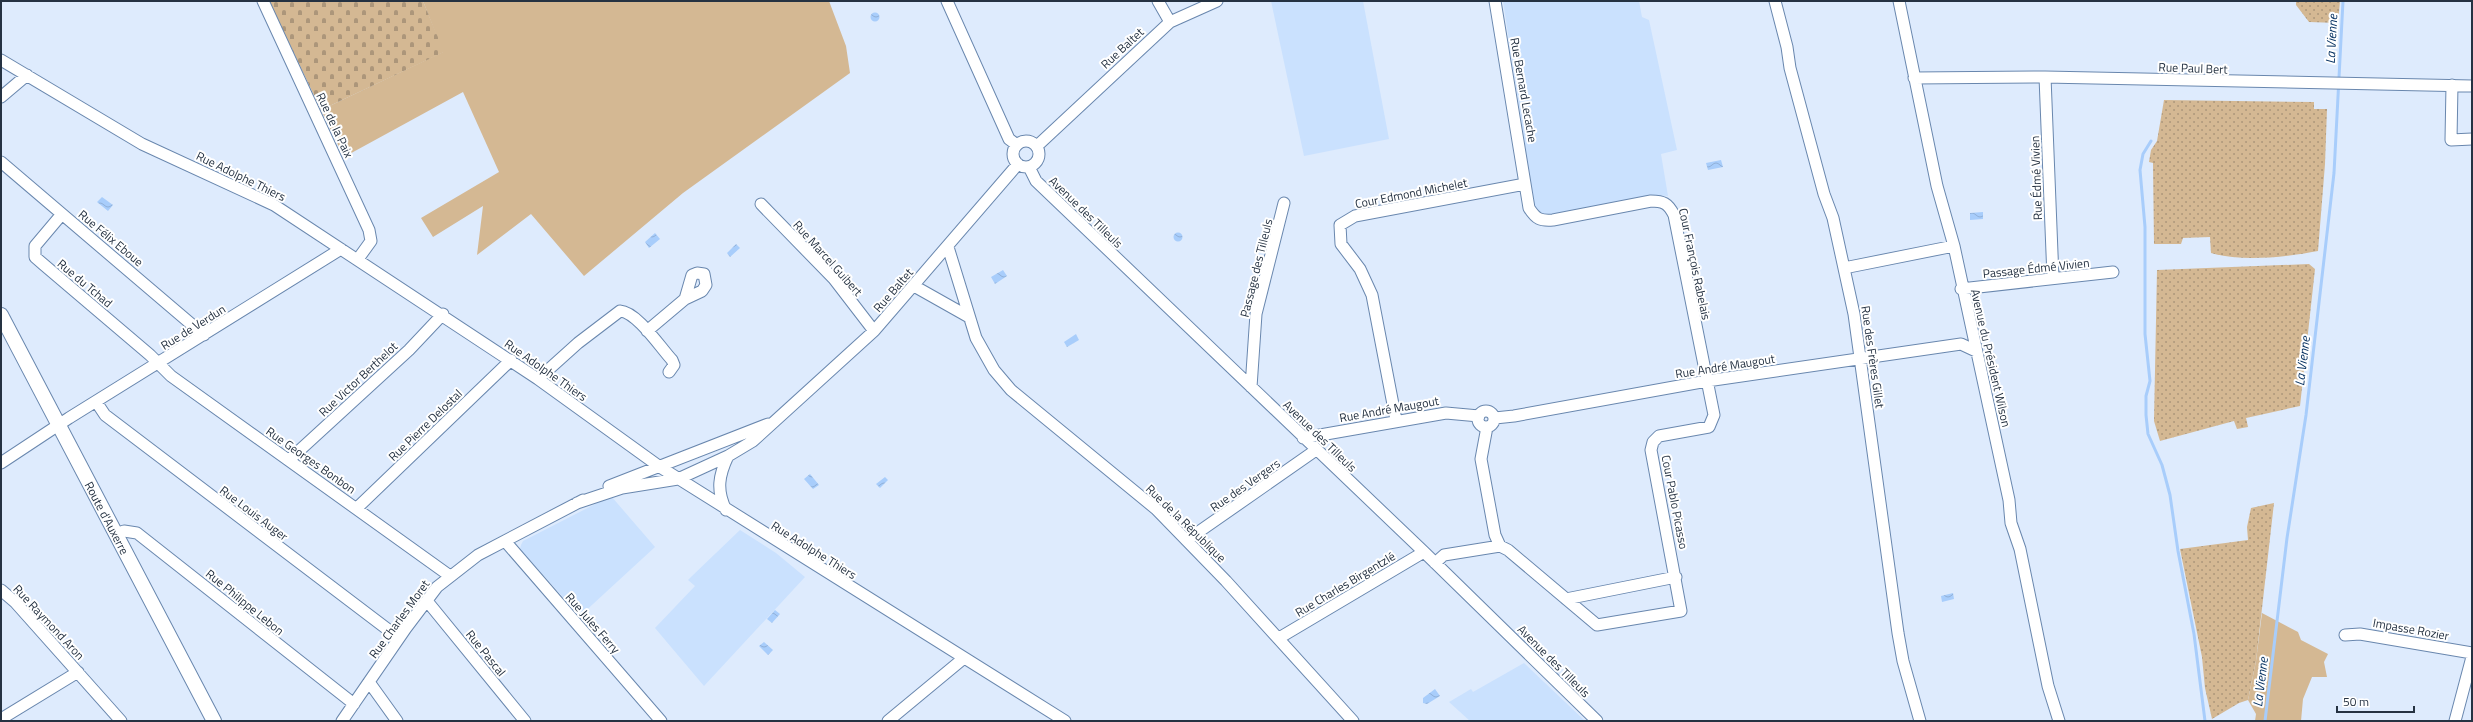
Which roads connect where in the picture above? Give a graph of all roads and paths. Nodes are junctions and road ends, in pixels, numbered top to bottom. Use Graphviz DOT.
graph roads {
  1 [pos="263,1"];
  2 [pos="947,1"];
  3 [pos="1158,1"];
  4 [pos="1217,1"];
  5 [pos="1496,1"];
  6 [pos="1775,1"];
  7 [pos="1899,1"];
  8 [pos="1170,22"];
  9 [pos="1,60"];
  10 [pos="27,76"];
  11 [pos="2045,77"];
  12 [pos="1914,78"];
  13 [pos="2452,86"];
  14 [pos="2472,86"];
  15 [pos="1,97"];
  16 [pos="2472,139"];
  17 [pos="1013,142"];
  18 [pos="1037,146"];
  19 [pos="1,162"];
  20 [pos="1018,164"];
  21 [pos="1029,167"];
  22 [pos="1525,184"];
  23 [pos="1284,203"];
  24 [pos="761,204"];
  25 [pos="62,214"];
  26 [pos="1954,246"];
  27 [pos="948,247"];
  28 [pos="341,249"];
  29 [pos="358,259"];
  30 [pos="1844,268"];
  31 [pos="2113,272"];
  32 [pos="2053,278"];
  33 [pos="914,286"];
  34 [pos="1961,288"];
  35 [pos="685,299"];
  36 [pos="443,314"];
  37 [pos="1,315"];
  38 [pos="969,316"];
  39 [pos="1972,330"];
  40 [pos="647,331"];
  41 [pos="874,331"];
  42 [pos="204,335"];
  43 [pos="1961,344"];
  44 [pos="1976,351"];
  45 [pos="1860,359"];
  46 [pos="510,360"];
  47 [pos="158,364"];
  48 [pos="669,372"];
  49 [pos="538,379"];
  50 [pos="1707,381"];
  51 [pos="1251,387"];
  52 [pos="97,403"];
  53 [pos="1479,416"];
  54 [pos="1495,418"];
  55 [pos="1396,420"];
  56 [pos="776,421"];
  57 [pos="59,427"];
  58 [pos="1487,427"];
  59 [pos="1303,438"];
  60 [pos="1316,450"];
  61 [pos="728,456"];
  62 [pos="289,460"];
  63 [pos="1,464"];
  64 [pos="660,467"];
  65 [pos="678,479"];
  66 [pos="577,503"];
  67 [pos="357,508"];
  68 [pos="726,510"];
  69 [pos="116,534"];
  70 [pos="1187,540"];
  71 [pos="505,541"];
  72 [pos="1500,546"];
  73 [pos="1424,552"];
  74 [pos="1435,563"];
  75 [pos="450,576"];
  76 [pos="1676,577"];
  77 [pos="1,590"];
  78 [pos="1566,599"];
  79 [pos="427,600"];
  80 [pos="2346,635"];
  81 [pos="399,638"];
  82 [pos="1279,638"];
  83 [pos="2472,653"];
  84 [pos="2472,657"];
  85 [pos="964,658"];
  86 [pos="78,672"];
  87 [pos="369,682"];
  88 [pos="354,704"];
  89 [pos="1,719"];
  90 [pos="1350,720"];
  91 [pos="121,721"];
  92 [pos="214,721"];
  93 [pos="342,721"];
  94 [pos="397,721"];
  95 [pos="525,721"];
  96 [pos="662,721"];
  97 [pos="888,721"];
  98 [pos="1065,721"];
  99 [pos="1597,721"];
  100 [pos="1920,721"];
  101 [pos="2059,721"];
  102 [pos="2455,721"];
  1 -- 29 [label="street, Rue de la Paix"];
  2 -- 17 [label="street"];
  3 -- 8 [label="street"];
  4 -- 8 [label="street, Rue Baltet"];
  5 -- 22 [label="street, Rue Bernard Lecache"];
  6 -- 30 [label="street, Rue des Frères Gillet"];
  7 -- 12 [label="street, Avenue du Président Wilson"];
  8 -- 18 [label="street, Rue Baltet"];
  9 -- 10 [label="street, Rue Adolphe Thiers"];
  10 -- 15 [label="street"];
  10 -- 28 [label="street, Rue Adolphe Thiers"];
  11 -- 12 [label="street, Rue Paul Bert"];
  11 -- 13 [label="street, Rue Paul Bert"];
  11 -- 32 [label="street, Rue Édmé Vivien"];
  12 -- 26 [label="street, Avenue du Président Wilson"];
  13 -- 14 [label="street, Rue Paul Bert"];
  13 -- 16 [label="street"];
  17 -- 18 [label="street"];
  17 -- 20 [label="street"];
  18 -- 21 [label="street"];
  19 -- 25 [label="street, Rue Félix Eboue"];
  20 -- 21 [label="street"];
  20 -- 27 [label="street, Rue Baltet"];
  21 -- 51 [label="street, Avenue des Tilleuls"];
  22 -- 50 [label="street, Cour François Rabelais"];
  22 -- 55 [label="street, Cour Edmond Michelet"];
  23 -- 51 [label="street, Passage des Tilleuls"];
  24 -- 41 [label="street, Rue Marcel Guibert"];
  25 -- 42 [label="street, Rue Félix Eboue"];
  25 -- 47 [label="street, Rue du Tchad"];
  26 -- 30 [label="street"];
  26 -- 34 [label="street, Avenue du Président Wilson"];
  27 -- 33 [label="street, Rue Baltet"];
  27 -- 38 [label="street, Rue de la République"];
  28 -- 29 [label="street, Rue Adolphe Thiers"];
  28 -- 42 [label="street, Rue de Verdun"];
  29 -- 36 [label="street, Rue Adolphe Thiers"];
  30 -- 45 [label="street, Rue des Frères Gillet"];
  31 -- 32 [label="street, Passage Édmé Vivien"];
  32 -- 34 [label="street, Passage Édmé Vivien"];
  33 -- 38 [label="street"];
  33 -- 41 [label="street, Rue Baltet"];
  34 -- 39 [label="street, Avenue du Président Wilson"];
  35 -- 40 [label="street"];
  36 -- 46 [label="street, Rue Adolphe Thiers"];
  36 -- 62 [label="street, Rue Victor Berthelot"];
  37 -- 57 [label="main road, Route d'Auxerre"];
  38 -- 70 [label="street, Rue de la République"];
  39 -- 43 [label="street"];
  39 -- 44 [label="street, Avenue du Président Wilson"];
  40 -- 48 [label="street"];
  40 -- 49 [label="street"];
  41 -- 56 [label="street, Rue Baltet"];
  42 -- 47 [label="street, Rue de Verdun"];
  43 -- 44 [label="street"];
  43 -- 45 [label="street, Rue André Maugout"];
  44 -- 101 [label="street, Avenue du Président Wilson"];
  45 -- 50 [label="street, Rue André Maugout"];
  45 -- 100 [label="street, Rue des Frères Gillet"];
  46 -- 49 [label="street, Rue Adolphe Thiers"];
  46 -- 67 [label="street, Rue Pierre Delostal"];
  47 -- 52 [label="street, Rue de Verdun"];
  47 -- 62 [label="street, Rue Georges Bonbon"];
  49 -- 64 [label="street, Rue Adolphe Thiers"];
  50 -- 54 [label="street, Rue André Maugout"];
  50 -- 76 [label="street, Cour Pablo Picasso"];
  51 -- 59 [label="street, Avenue des Tilleuls"];
  52 -- 57 [label="street, Rue de Verdun"];
  52 -- 81 [label="street, Rue Louis Auger"];
  53 -- 54 [label="street"];
  53 -- 55 [label="street, Rue André Maugout"];
  53 -- 58 [label="street"];
  54 -- 58 [label="street"];
  55 -- 59 [label="street, Rue André Maugout"];
  56 -- 61 [label="street, Rue Baltet"];
  56 -- 64 [label="street, Rue Baltet"];
  57 -- 63 [label="street, Rue de Verdun"];
  57 -- 69 [label="main road, Route d'Auxerre"];
  58 -- 72 [label="street"];
  59 -- 60 [label="street, Avenue des Tilleuls"];
  60 -- 70 [label="street, Rue des Vergers"];
  60 -- 73 [label="street, Avenue des Tilleuls"];
  61 -- 65 [label="street, Rue Baltet"];
  61 -- 68 [label="street"];
  62 -- 67 [label="street, Rue Georges Bonbon"];
  64 -- 65 [label="street, Rue Adolphe Thiers"];
  64 -- 66 [label="street, Rue Charles Moret"];
  65 -- 66 [label="street, Rue Charles Moret"];
  65 -- 68 [label="street, Rue Adolphe Thiers"];
  66 -- 71 [label="street, Rue Charles Moret"];
  67 -- 75 [label="street, Rue Georges Bonbon"];
  68 -- 85 [label="street, Rue Adolphe Thiers"];
  69 -- 88 [label="street, Rue Philippe Lebon"];
  69 -- 92 [label="main road, Route d'Auxerre"];
  70 -- 82 [label="street, Rue de la République"];
  71 -- 75 [label="street, Rue Charles Moret"];
  71 -- 96 [label="street, Rue Jules Ferry"];
  72 -- 74 [label="street"];
  72 -- 78 [label="street, Cour Pablo Picasso"];
  73 -- 74 [label="street, Avenue des Tilleuls"];
  73 -- 82 [label="street, Rue Charles Birgentzlé"];
  74 -- 99 [label="street, Avenue des Tilleuls"];
  75 -- 79 [label="street, Rue Charles Moret"];
  76 -- 78 [label="street"];
  76 -- 78 [label="street, Cour Pablo Picasso"];
  77 -- 86 [label="street, Rue Raymond Aron"];
  79 -- 81 [label="street, Rue Charles Moret"];
  79 -- 95 [label="street, Rue Pascal"];
  80 -- 83 [label="street, Impasse Rozier"];
  81 -- 87 [label="street, Rue Charles Moret"];
  82 -- 90 [label="street, Rue de la République"];
  84 -- 102 [label="street"];
  85 -- 97 [label="street"];
  85 -- 98 [label="street, Rue Adolphe Thiers"];
  86 -- 89 [label="street, Rue Raymond Aron"];
  86 -- 91 [label="street, Rue Raymond Aron"];
  87 -- 88 [label="street, Rue Charles Moret"];
  87 -- 94 [label="street"];
  88 -- 93 [label="street, Rue Charles Moret"];
}
